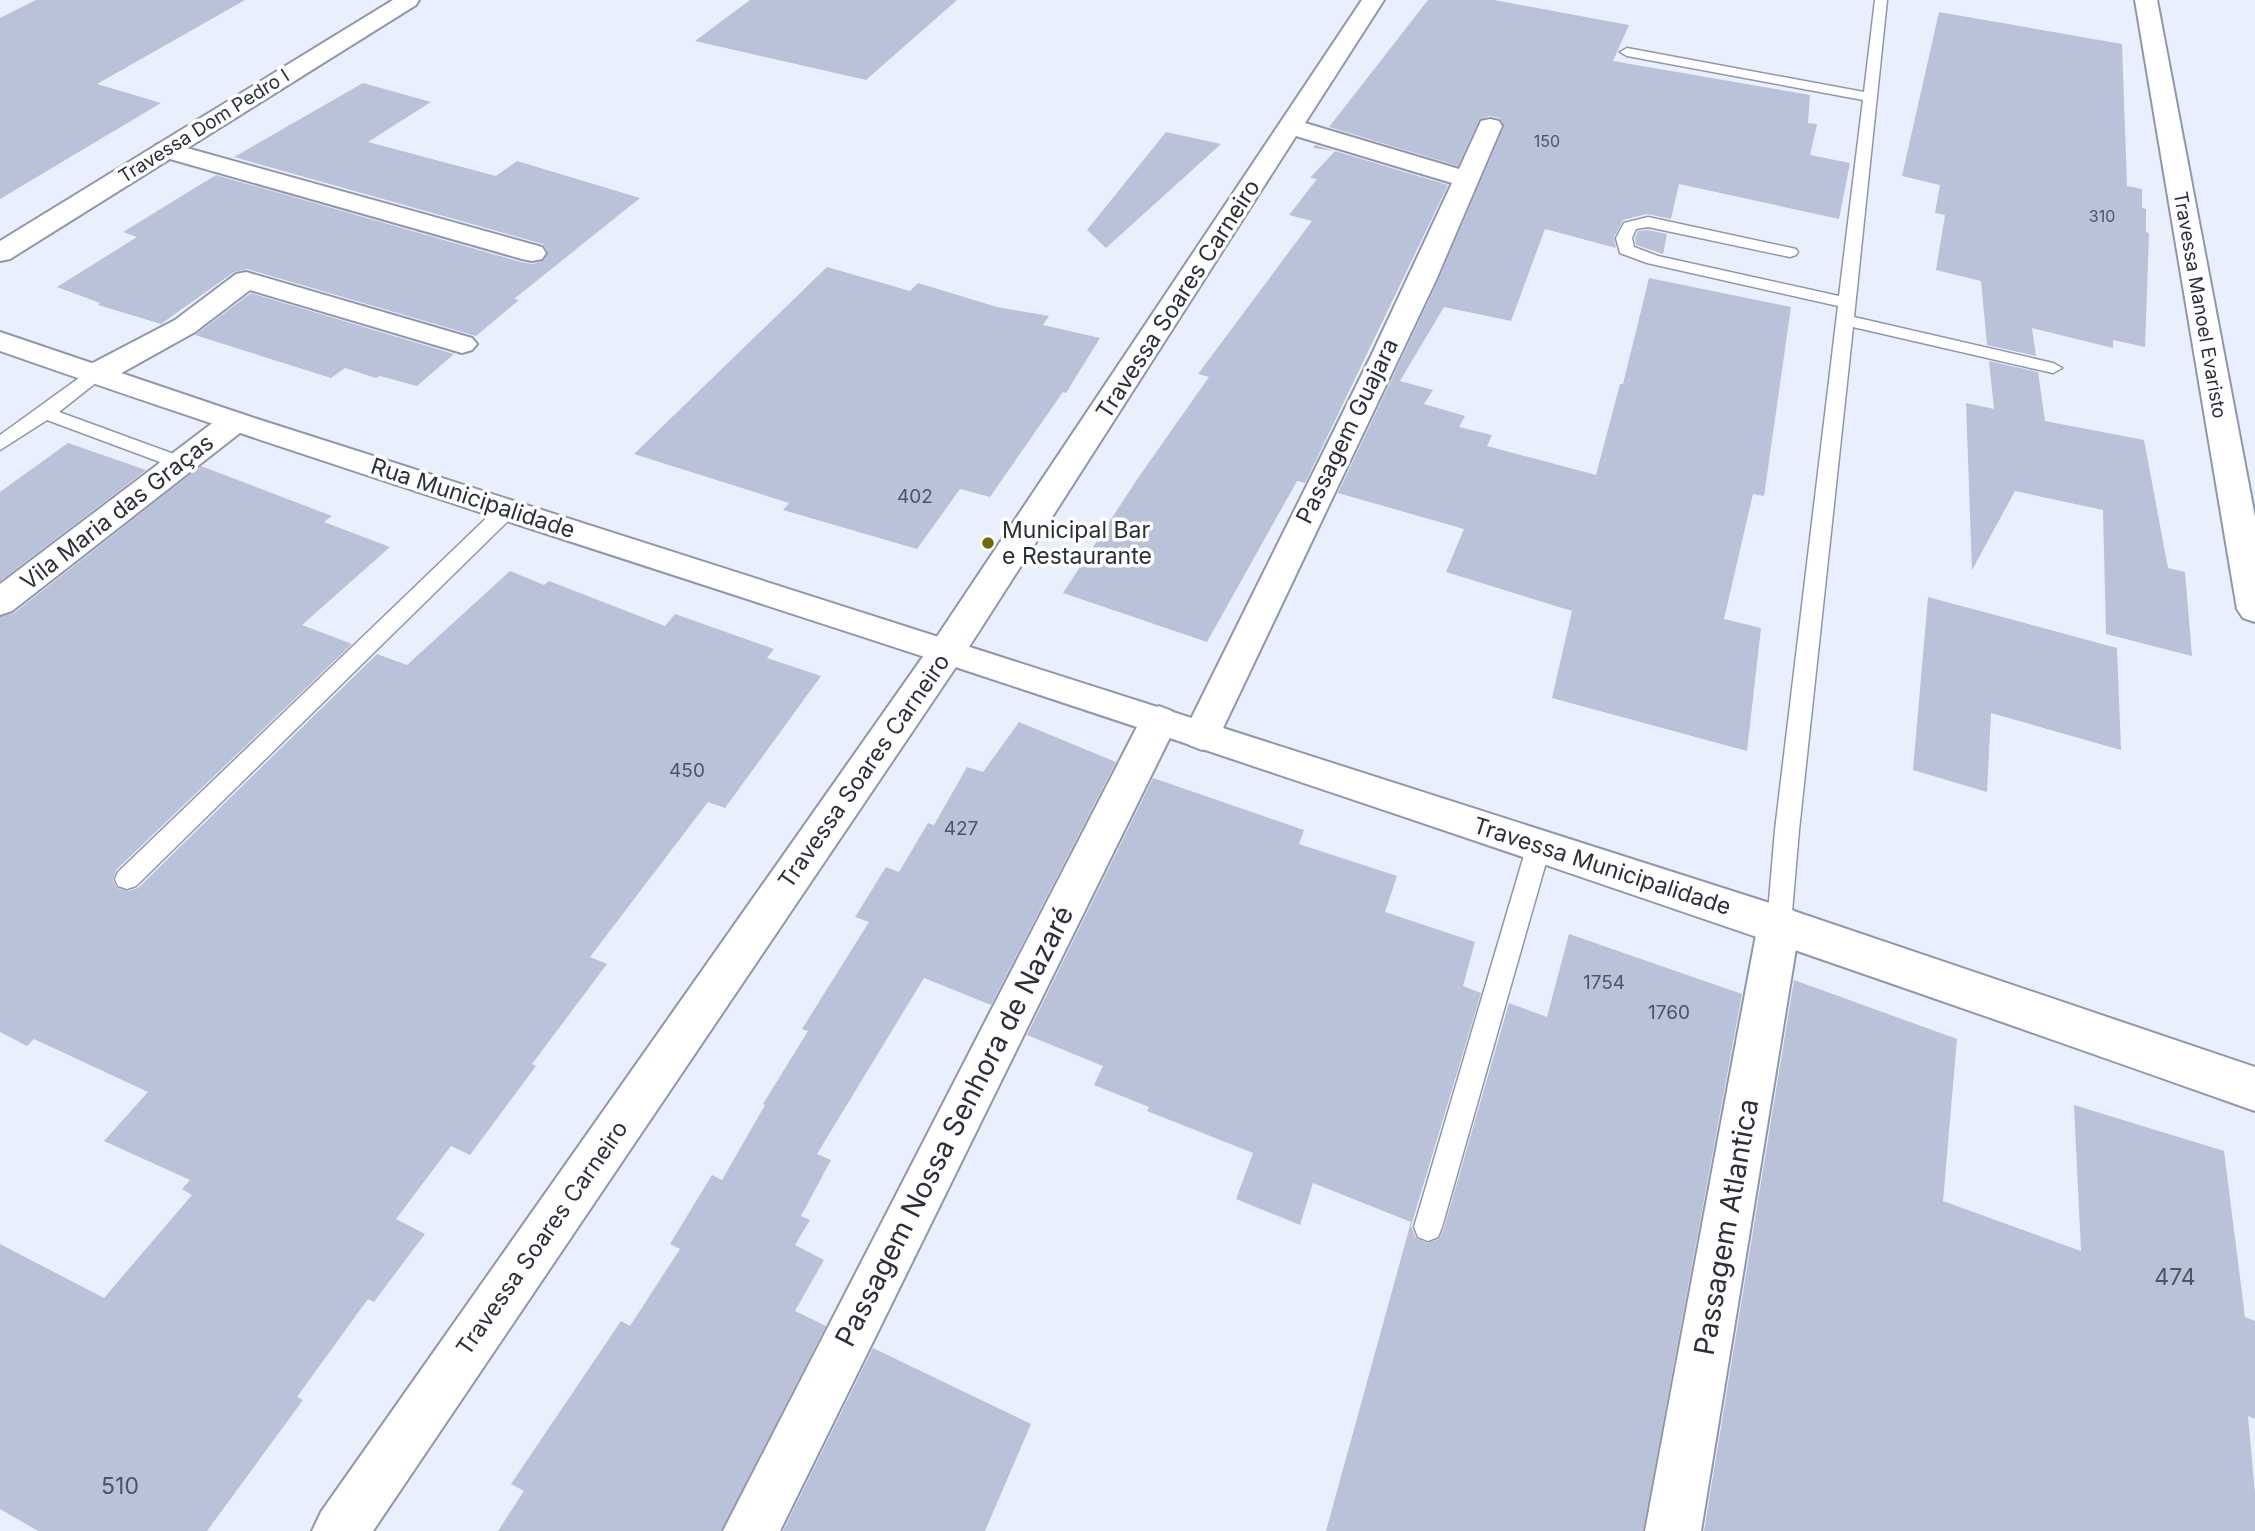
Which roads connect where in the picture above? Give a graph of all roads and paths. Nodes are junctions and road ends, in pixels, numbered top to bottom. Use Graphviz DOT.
graph roads {
  1 [pos="408,0"];
  2 [pos="1373,0"];
  3 [pos="1881,0"];
  4 [pos="2146,0"];
  5 [pos="1627,52"];
  6 [pos="1870,97"];
  7 [pos="1490,126"];
  8 [pos="1291,127"];
  9 [pos="165,150"];
  10 [pos="1468,180"];
  11 [pos="1790,252"];
  12 [pos="0,253"];
  13 [pos="532,253"];
  14 [pos="1846,311"];
  15 [pos="0,341"];
  16 [pos="462,344"];
  17 [pos="2053,368"];
  18 [pos="96,374"];
  19 [pos="45,413"];
  20 [pos="234,422"];
  21 [pos="0,444"];
  22 [pos="508,509"];
  23 [pos="0,594"];
  24 [pos="0,602"];
  25 [pos="2255,609"];
  26 [pos="947,651"];
  27 [pos="1159,721"];
  28 [pos="1202,736"];
  29 [pos="1539,845"];
  30 [pos="127,879"];
  31 [pos="1779,924"];
  32 [pos="2255,1089"];
  33 [pos="1428,1227"];
  34 [pos="340,1531"];
  35 [pos="751,1531"];
  36 [pos="1673,1531"];
  1 -- 9 [label="street, Travessa Dom Pedro I"];
  2 -- 8 [label="street, Travessa Soares Carneiro"];
  3 -- 6 [label="lane"];
  4 -- 25 [label="street, Travessa Manoel Evaristo"];
  5 -- 6 [label="lane"];
  6 -- 14 [label="lane"];
  7 -- 10 [label="street, Passagem Guajara"];
  8 -- 10 [label="street"];
  8 -- 26 [label="street, Travessa Soares Carneiro"];
  9 -- 12 [label="street, Travessa Dom Pedro I"];
  9 -- 13 [label="street"];
  10 -- 28 [label="street, Passagem Guajara"];
  11 -- 14 [label="lane"];
  14 -- 17 [label="lane"];
  14 -- 31 [label="lane"];
  15 -- 18 [label="street, Rua Municipalidade"];
  16 -- 18 [label="street"];
  18 -- 19 [label="lane"];
  18 -- 20 [label="street, Rua Municipalidade"];
  19 -- 21 [label="lane"];
  19 -- 23 [label="lane"];
  20 -- 22 [label="street, Rua Municipalidade"];
  20 -- 24 [label="street, Vila Maria das Graças"];
  22 -- 26 [label="street, Rua Municipalidade"];
  22 -- 30 [label="lane"];
  26 -- 27 [label="street, Travessa Municipalidade"];
  26 -- 34 [label="street, Travessa Soares Carneiro"];
  27 -- 28 [label="street, Travessa Municipalidade"];
  27 -- 35 [label="street, Passagem Nossa Senhora de Nazaré"];
  28 -- 29 [label="street, Travessa Municipalidade"];
  29 -- 31 [label="street, Travessa Municipalidade"];
  29 -- 33 [label="lane"];
  31 -- 32 [label="street, Travessa Municipalidade"];
  31 -- 36 [label="street, Passagem Atlantica"];
}
